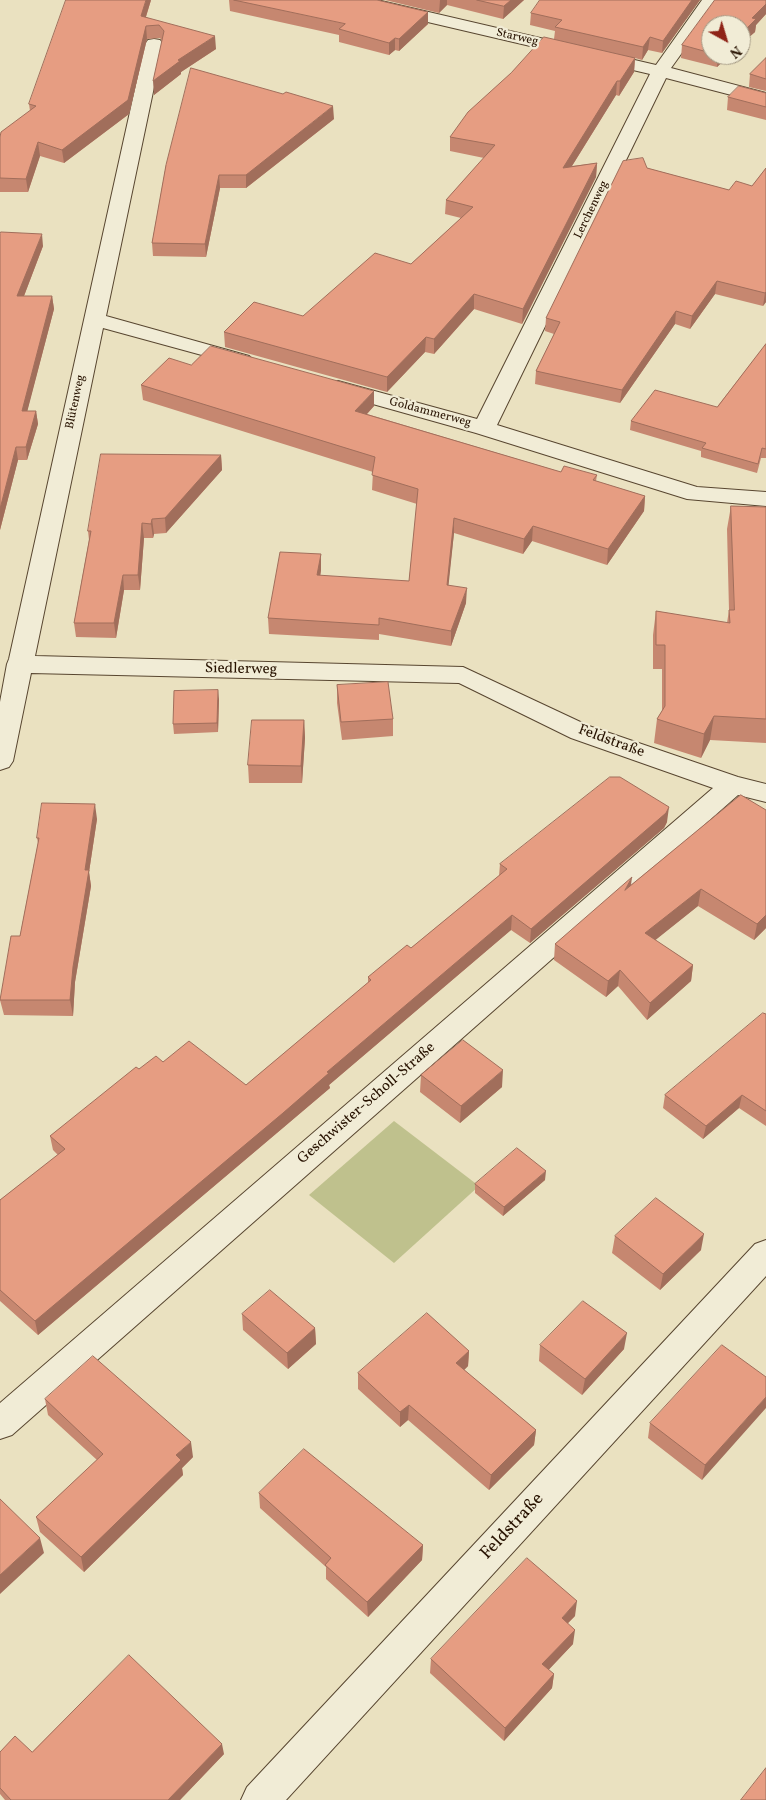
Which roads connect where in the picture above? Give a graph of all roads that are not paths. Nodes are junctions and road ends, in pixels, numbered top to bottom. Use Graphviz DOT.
graph roads {
  1 [pos="355,0"];
  2 [pos="711,0"];
  3 [pos="154,44"];
  4 [pos="660,71"];
  5 [pos="766,100"];
  6 [pos="94,320"];
  7 [pos="265,367"];
  8 [pos="322,383"];
  9 [pos="484,428"];
  10 [pos="766,499"];
  11 [pos="19,664"];
  12 [pos="463,675"];
  13 [pos="0,761"];
  14 [pos="733,785"];
  15 [pos="766,794"];
  16 [pos="766,1254"];
  17 [pos="0,1424"];
  18 [pos="260,1800"];
  1 -- 4 [label="street, Starweg"];
  2 -- 4 [label="street, Lerchenweg"];
  3 -- 6 [label="street, Blütenweg"];
  4 -- 5 [label="street, Starweg"];
  4 -- 9 [label="street, Lerchenweg"];
  6 -- 7 [label="street"];
  6 -- 11 [label="street, Blütenweg"];
  8 -- 9 [label="street, Goldammerweg"];
  9 -- 10 [label="street, Goldammerweg"];
  11 -- 12 [label="street, Siedlerweg"];
  11 -- 13 [label="street, Blütenweg"];
  12 -- 14 [label="street, Feldstraße"];
  14 -- 15 [label="street, Feldstraße"];
  14 -- 17 [label="street, Geschwister-Scholl-Straße"];
  16 -- 18 [label="street, Feldstraße"];
}
